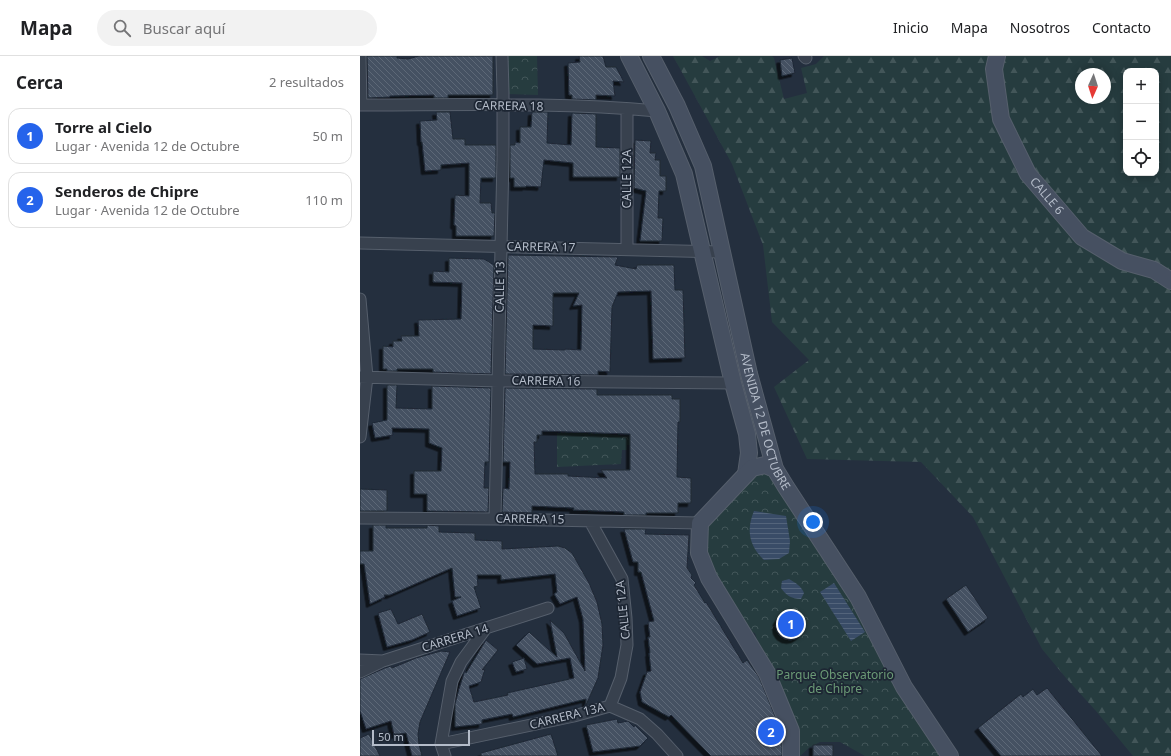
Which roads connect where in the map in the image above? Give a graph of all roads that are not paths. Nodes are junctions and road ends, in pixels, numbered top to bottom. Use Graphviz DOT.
graph roads {
  1 [pos="360,56"];
  2 [pos="502,56"];
  3 [pos="629,56"];
  4 [pos="651,56"];
  5 [pos="996,56"];
  6 [pos="360,105"];
  7 [pos="503,105"];
  8 [pos="627,108"];
  9 [pos="657,111"];
  10 [pos="360,243"];
  11 [pos="501,246"];
  12 [pos="627,249"];
  13 [pos="702,251"];
  14 [pos="722,252"];
  15 [pos="1171,281"];
  16 [pos="360,299"];
  17 [pos="363,377"];
  18 [pos="498,381"];
  19 [pos="733,383"];
  20 [pos="360,437"];
  21 [pos="775,469"];
  22 [pos="746,474"];
  23 [pos="360,518"];
  24 [pos="495,519"];
  25 [pos="590,521"];
  26 [pos="700,523"];
  27 [pos="548,608"];
  28 [pos="486,628"];
  29 [pos="360,660"];
  30 [pos="383,661"];
  31 [pos="360,672"];
  32 [pos="610,706"];
  33 [pos="441,744"];
  34 [pos="445,756"];
  35 [pos="677,756"];
  36 [pos="791,756"];
  37 [pos="950,756"];
  1 -- 6 [label="street"];
  2 -- 7 [label="street, CALLE 13"];
  3 -- 9 [label="main road, AVENIDA 12 DE OCTUBRE"];
  4 -- 14 [label="main road, AVENIDA 12 DE OCTUBRE"];
  5 -- 15 [label="main road, CALLE 6"];
  6 -- 7 [label="street, CARRERA 18"];
  7 -- 8 [label="street, CARRERA 18"];
  7 -- 11 [label="street, CALLE 13"];
  8 -- 9 [label="street, CARRERA 18"];
  8 -- 12 [label="street, CALLE 12A"];
  9 -- 13 [label="main road, AVENIDA 12 DE OCTUBRE"];
  10 -- 11 [label="street, CARRERA 17"];
  11 -- 12 [label="street, CARRERA 17"];
  11 -- 18 [label="street, CALLE 13"];
  12 -- 13 [label="street, CARRERA 17"];
  13 -- 14 [label="street, CARRERA 17"];
  13 -- 19 [label="main road, AVENIDA 12 DE OCTUBRE"];
  14 -- 21 [label="main road, AVENIDA 12 DE OCTUBRE"];
  16 -- 17 [label="street"];
  17 -- 18 [label="street, CARRERA 16"];
  17 -- 20 [label="street"];
  18 -- 19 [label="street, CARRERA 16"];
  18 -- 24 [label="street, CALLE 13"];
  19 -- 22 [label="main road, AVENIDA 12 DE OCTUBRE"];
  21 -- 22 [label="main road"];
  21 -- 37 [label="main road, AVENIDA 12 DE OCTUBRE"];
  22 -- 26 [label="main road"];
  23 -- 24 [label="street, CARRERA 15"];
  24 -- 25 [label="street, CARRERA 15"];
  25 -- 26 [label="street, CARRERA 15"];
  25 -- 32 [label="street, CALLE 12A"];
  26 -- 36 [label="main road"];
  27 -- 28 [label="street, CARRERA 14"];
  28 -- 30 [label="street, CARRERA 14"];
  28 -- 33 [label="street"];
  29 -- 30 [label="street, CARRERA 14"];
  30 -- 31 [label="street"];
  32 -- 33 [label="street, CARRERA 13A"];
  32 -- 35 [label="street, CARRERA 13A"];
  33 -- 34 [label="street"];
}
